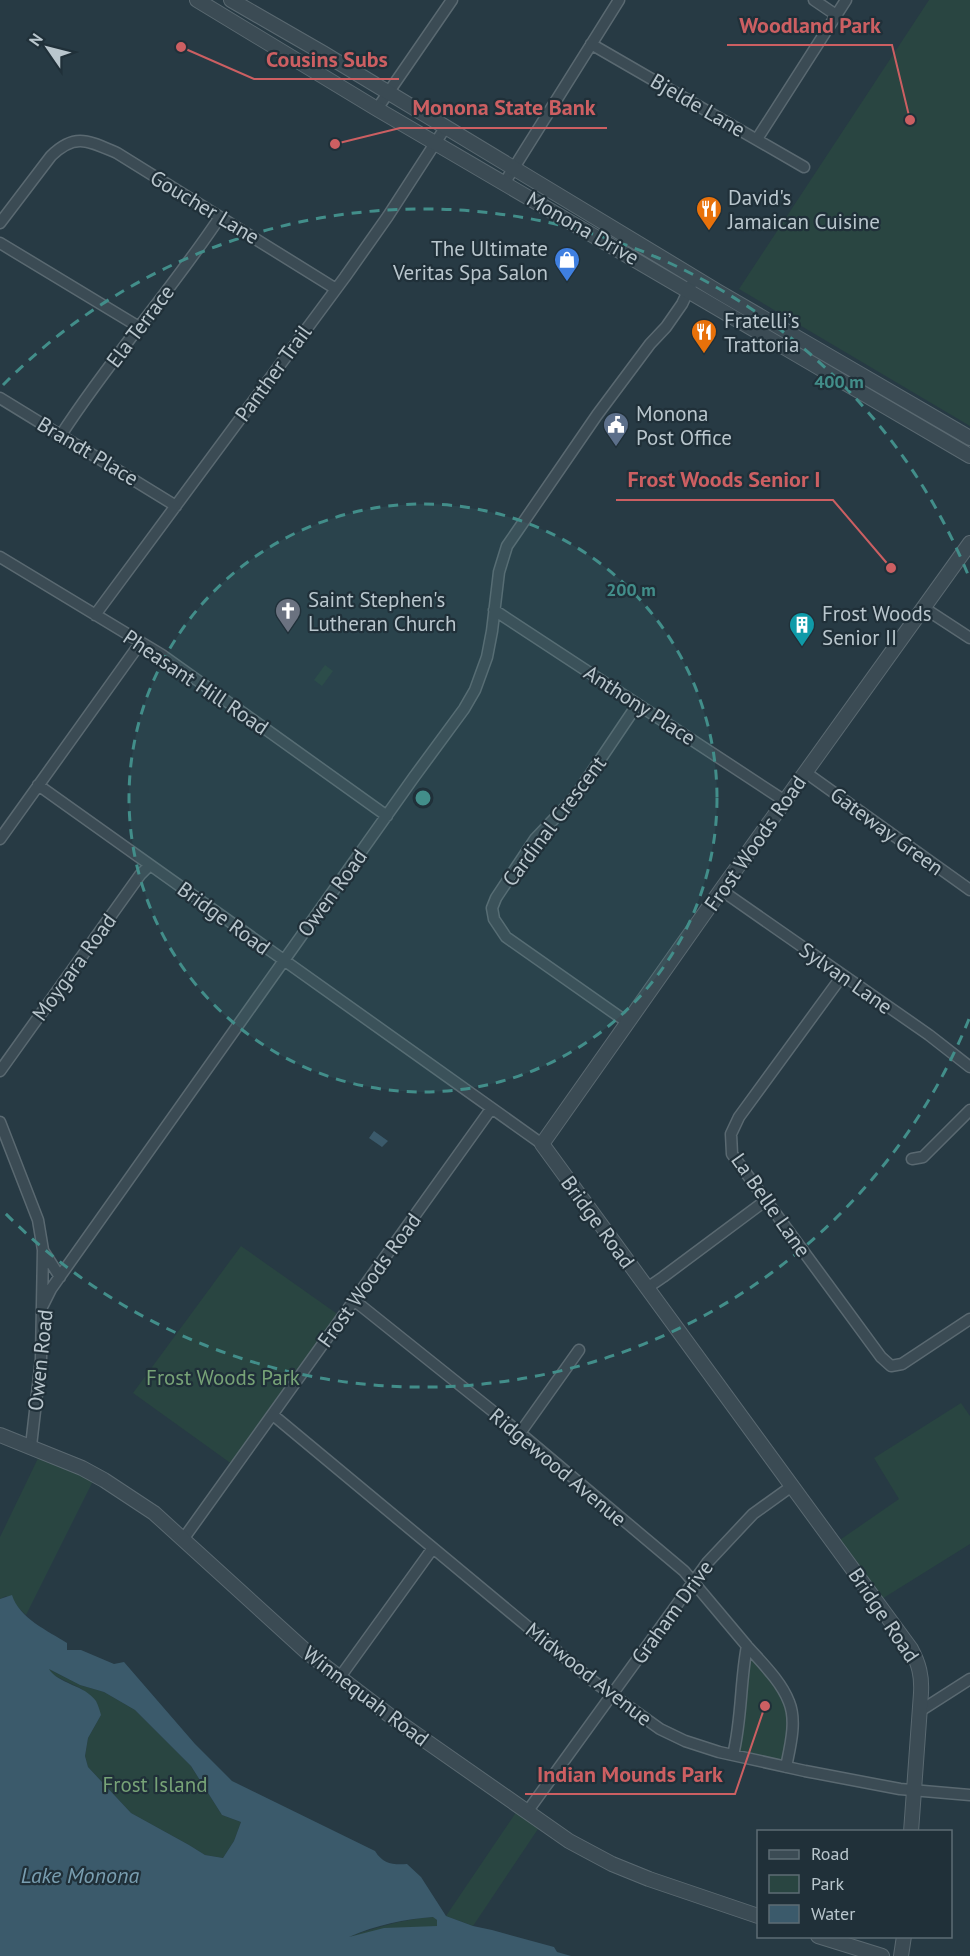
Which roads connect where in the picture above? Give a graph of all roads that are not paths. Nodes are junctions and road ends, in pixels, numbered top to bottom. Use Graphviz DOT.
graph roads {
  1 [pos="197,0"];
  2 [pos="231,0"];
  3 [pos="452,0"];
  4 [pos="620,0"];
  5 [pos="814,0"];
  6 [pos="846,0"];
  7 [pos="836,15"];
  8 [pos="591,44"];
  9 [pos="389,93"];
  10 [pos="377,109"];
  11 [pos="445,128"];
  12 [pos="757,139"];
  13 [pos="436,143"];
  14 [pos="804,167"];
  15 [pos="514,169"];
  16 [pos="505,182"];
  17 [pos="220,217"];
  18 [pos="0,223"];
  19 [pos="0,243"];
  20 [pos="695,277"];
  21 [pos="336,289"];
  22 [pos="687,291"];
  23 [pos="139,327"];
  24 [pos="0,398"];
  25 [pos="61,435"];
  26 [pos="970,438"];
  27 [pos="970,456"];
  28 [pos="176,506"];
  29 [pos="970,543"];
  30 [pos="0,557"];
  31 [pos="924,608"];
  32 [pos="494,610"];
  33 [pos="95,615"];
  34 [pos="970,639"];
  35 [pos="141,642"];
  36 [pos="637,705"];
  37 [pos="805,772"];
  38 [pos="38,785"];
  39 [pos="784,801"];
  40 [pos="387,816"];
  41 [pos="0,838"];
  42 [pos="150,865"];
  43 [pos="721,890"];
  44 [pos="970,890"];
  45 [pos="283,961"];
  46 [pos="842,976"];
  47 [pos="627,1022"];
  48 [pos="970,1067"];
  49 [pos="0,1071"];
  50 [pos="492,1109"];
  51 [pos="970,1110"];
  52 [pos="0,1122"];
  53 [pos="542,1144"];
  54 [pos="912,1160"];
  55 [pos="765,1201"];
  56 [pos="43,1250"];
  57 [pos="60,1277"];
  58 [pos="647,1287"];
  59 [pos="355,1301"];
  60 [pos="43,1305"];
  61 [pos="970,1319"];
  62 [pos="579,1350"];
  63 [pos="273,1415"];
  64 [pos="520,1434"];
  65 [pos="0,1435"];
  66 [pos="31,1446"];
  67 [pos="792,1486"];
  68 [pos="183,1538"];
  69 [pos="433,1548"];
  70 [pos="693,1580"];
  71 [pos="747,1646"];
  72 [pos="340,1677"];
  73 [pos="970,1679"];
  74 [pos="611,1695"];
  75 [pos="920,1711"];
  76 [pos="733,1755"];
  77 [pos="786,1767"];
  78 [pos="914,1790"];
  79 [pos="970,1795"];
  80 [pos="527,1812"];
  81 [pos="911,1830"];
  82 [pos="757,1915"];
  83 [pos="824,1938"];
  84 [pos="904,1938"];
  85 [pos="882,1956"];
  86 [pos="901,1956"];
  1 -- 10 [label="street, Monona Drive"];
  2 -- 9 [label="street, Monona Drive"];
  3 -- 9 [label="street"];
  4 -- 8 [label="street"];
  5 -- 7 [label="street"];
  6 -- 7 [label="street"];
  7 -- 12 [label="street"];
  8 -- 12 [label="street, Bjelde Lane"];
  8 -- 15 [label="street"];
  9 -- 10 [label="street"];
  9 -- 11 [label="street, Monona Drive"];
  10 -- 13 [label="street, Monona Drive"];
  11 -- 13 [label="street, Panther Trail"];
  11 -- 15 [label="street, Monona Drive"];
  12 -- 14 [label="street, Bjelde Lane"];
  13 -- 16 [label="street, Monona Drive"];
  13 -- 21 [label="street, Panther Trail"];
  15 -- 16 [label="street"];
  15 -- 20 [label="street, Monona Drive"];
  16 -- 22 [label="street, Monona Drive"];
  17 -- 18 [label="street, Goucher Lane"];
  17 -- 21 [label="street, Goucher Lane"];
  17 -- 23 [label="street, Ela Terrace"];
  19 -- 23 [label="street"];
  20 -- 22 [label="street, Owen Road"];
  20 -- 26 [label="street, Monona Drive"];
  21 -- 28 [label="street, Panther Trail"];
  22 -- 27 [label="street, Monona Drive"];
  22 -- 32 [label="street, Owen Road"];
  23 -- 25 [label="street, Ela Terrace"];
  24 -- 25 [label="street, Brandt Place"];
  25 -- 28 [label="street, Brandt Place"];
  28 -- 33 [label="street, Panther Trail"];
  29 -- 31 [label="street, Frost Woods Road"];
  30 -- 33 [label="street, Pheasant Hill Road"];
  31 -- 34 [label="street"];
  31 -- 37 [label="street, Frost Woods Road"];
  32 -- 36 [label="street, Anthony Place"];
  32 -- 40 [label="street, Owen Road"];
  33 -- 35 [label="street, Pheasant Hill Road"];
  35 -- 38 [label="street"];
  35 -- 40 [label="street, Pheasant Hill Road"];
  36 -- 39 [label="street, Anthony Place"];
  36 -- 47 [label="street, Cardinal Crescent"];
  37 -- 39 [label="street, Frost Woods Road"];
  37 -- 44 [label="street, Gateway Green"];
  38 -- 41 [label="street"];
  38 -- 42 [label="street, Bridge Road"];
  39 -- 43 [label="street, Frost Woods Road"];
  40 -- 45 [label="street, Owen Road"];
  42 -- 45 [label="street, Bridge Road"];
  42 -- 49 [label="street, Moygara Road"];
  43 -- 46 [label="street, Sylvan Lane"];
  43 -- 47 [label="street, Frost Woods Road"];
  45 -- 50 [label="street, Bridge Road"];
  45 -- 57 [label="street, Owen Road"];
  46 -- 48 [label="street, Sylvan Lane"];
  46 -- 55 [label="street, La Belle Lane"];
  47 -- 53 [label="street, Frost Woods Road"];
  50 -- 53 [label="street, Bridge Road"];
  50 -- 59 [label="street, Frost Woods Road"];
  51 -- 54 [label="street"];
  52 -- 56 [label="street"];
  53 -- 58 [label="street, Bridge Road"];
  55 -- 58 [label="street"];
  55 -- 61 [label="street, La Belle Lane"];
  56 -- 57 [label="street"];
  56 -- 60 [label="street"];
  57 -- 60 [label="street, Owen Road"];
  58 -- 67 [label="street, Bridge Road"];
  59 -- 63 [label="street, Frost Woods Road"];
  59 -- 64 [label="street, Ridgewood Avenue"];
  60 -- 66 [label="street, Owen Road"];
  62 -- 64 [label="street"];
  63 -- 68 [label="street, Frost Woods Road"];
  63 -- 69 [label="street, Midwood Avenue"];
  64 -- 70 [label="street, Ridgewood Avenue"];
  65 -- 66 [label="street, Winnequah Road"];
  66 -- 68 [label="street, Winnequah Road"];
  67 -- 70 [label="street, Graham Drive"];
  67 -- 75 [label="street, Bridge Road"];
  68 -- 72 [label="street, Winnequah Road"];
  69 -- 72 [label="street"];
  69 -- 74 [label="street, Midwood Avenue"];
  70 -- 71 [label="street, Ridgewood Avenue"];
  70 -- 74 [label="street, Graham Drive"];
  71 -- 76 [label="street"];
  71 -- 77 [label="street, Ridgewood Avenue"];
  72 -- 80 [label="street, Winnequah Road"];
  73 -- 75 [label="street"];
  74 -- 76 [label="street, Midwood Avenue"];
  74 -- 80 [label="street, Graham Drive"];
  75 -- 78 [label="street, Bridge Road"];
  76 -- 77 [label="street, Midwood Avenue"];
  77 -- 78 [label="street, Midwood Avenue"];
  78 -- 79 [label="street, Midwood Avenue"];
  78 -- 81 [label="street, Bridge Road"];
  80 -- 82 [label="street, Winnequah Road"];
  83 -- 85 [label="street"];
  84 -- 86 [label="street"];
}
